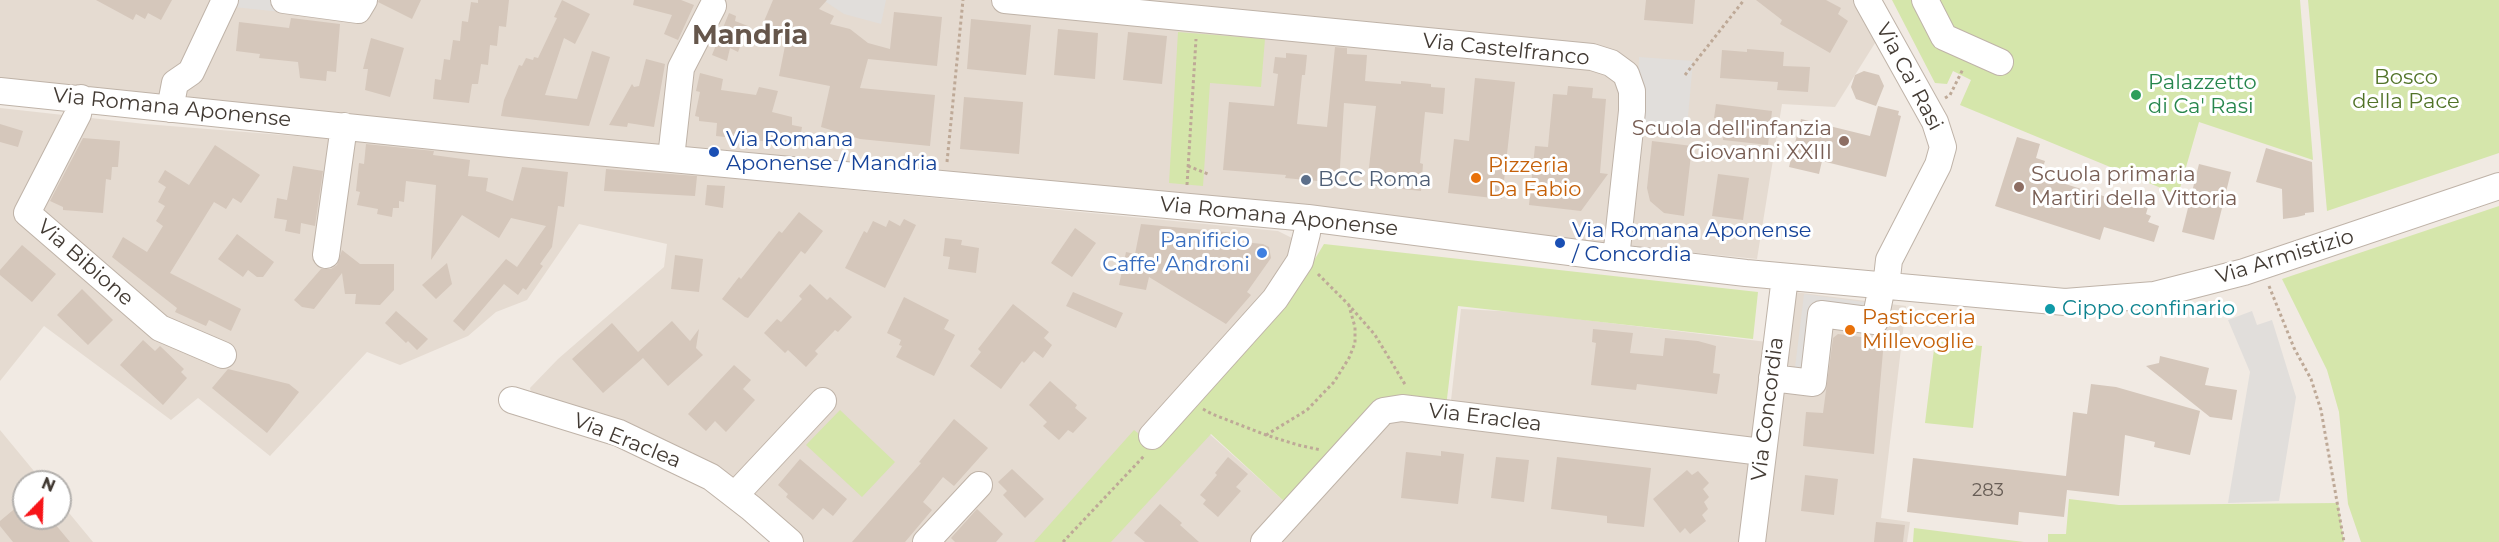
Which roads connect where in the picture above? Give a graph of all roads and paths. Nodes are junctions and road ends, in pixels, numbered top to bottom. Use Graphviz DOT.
graph roads {
  1 [pos="225,0"];
  2 [pos="284,0"];
  3 [pos="364,0"];
  4 [pos="963,0"];
  5 [pos="1005,0"];
  6 [pos="1744,0"];
  7 [pos="1867,0"];
  8 [pos="1925,0"];
  9 [pos="713,6"];
  10 [pos="1189,13"];
  11 [pos="1972,49"];
  12 [pos="2000,62"];
  13 [pos="191,72"];
  14 [pos="1685,75"];
  15 [pos="0,91"];
  16 [pos="81,98"];
  17 [pos="170,109"];
  18 [pos="1928,109"];
  19 [pos="196,112"];
  20 [pos="344,126"];
  21 [pos="671,158"];
  22 [pos="1188,166"];
  23 [pos="946,171"];
  24 [pos="1208,174"];
  25 [pos="2499,186"];
  26 [pos="1186,194"];
  27 [pos="1308,218"];
  28 [pos="326,255"];
  29 [pos="1616,258"];
  30 [pos="1300,261"];
  31 [pos="1785,277"];
  32 [pos="2267,280"];
  33 [pos="1884,287"];
  34 [pos="1348,304"];
  35 [pos="223,355"];
  36 [pos="1772,378"];
  37 [pos="1409,388"];
  38 [pos="512,400"];
  39 [pos="823,401"];
  40 [pos="1198,405"];
  41 [pos="1266,435"];
  42 [pos="1152,436"];
  43 [pos="1762,452"];
  44 [pos="1342,454"];
  45 [pos="979,484"];
  46 [pos="735,495"];
  47 [pos="790,542"];
  48 [pos="926,542"];
  49 [pos="1264,542"];
  50 [pos="1752,542"];
  51 [pos="2344,542"];
  1 -- 13 [label="street"];
  2 -- 3 [label="street"];
  4 -- 23 [label="path"];
  5 -- 10 [label="street, Via Castelfranco"];
  6 -- 14 [label="path"];
  7 -- 18 [label="street, Via Ca' Rasi"];
  8 -- 11 [label="street"];
  9 -- 21 [label="street"];
  10 -- 22 [label="path"];
  10 -- 29 [label="street, Via Castelfranco"];
  11 -- 12 [label="street"];
  11 -- 18 [label="path"];
  13 -- 17 [label="street"];
  13 -- 19 [label="street"];
  15 -- 16 [label="street, Via Romana Aponense"];
  16 -- 17 [label="street, Via Romana Aponense"];
  16 -- 35 [label="street, Via Bibione"];
  17 -- 19 [label="street, Via Romana Aponense"];
  18 -- 33 [label="street, Via Ca' Rasi"];
  19 -- 20 [label="street, Via Romana Aponense"];
  20 -- 21 [label="street, Via Romana Aponense"];
  20 -- 28 [label="street"];
  21 -- 27 [label="street, Via Romana Aponense"];
  22 -- 24 [label="path"];
  22 -- 26 [label="path"];
  25 -- 33 [label="street, Via Armistizio"];
  27 -- 29 [label="street, Via Romana Aponense"];
  27 -- 30 [label="street"];
  29 -- 31 [label="street, Via Romana Aponense"];
  30 -- 34 [label="path"];
  30 -- 42 [label="street"];
  31 -- 33 [label="street, Via Romana Aponense"];
  31 -- 36 [label="street, Via Concordia"];
  32 -- 51 [label="path"];
  33 -- 36 [label="street, Via Ca' Rasi"];
  34 -- 37 [label="path"];
  34 -- 41 [label="path"];
  36 -- 43 [label="street, Via Concordia"];
  38 -- 46 [label="street, Via Eraclea"];
  39 -- 46 [label="street"];
  40 -- 41 [label="path"];
  41 -- 44 [label="path"];
  43 -- 44 [label="street, Via Eraclea"];
  43 -- 50 [label="street, Via Concordia"];
  44 -- 49 [label="street, Via Eraclea"];
  45 -- 48 [label="street"];
  46 -- 47 [label="street, Via Eraclea"];
}
